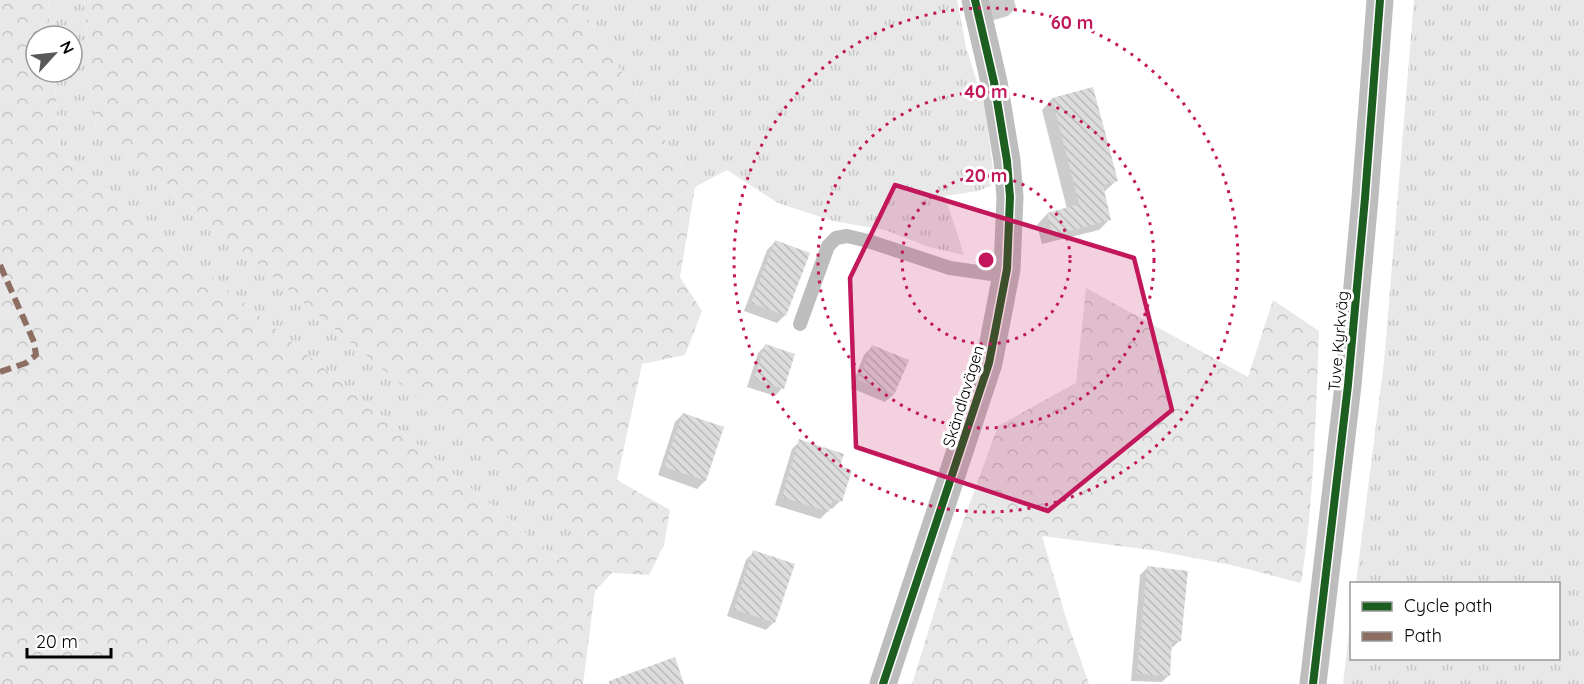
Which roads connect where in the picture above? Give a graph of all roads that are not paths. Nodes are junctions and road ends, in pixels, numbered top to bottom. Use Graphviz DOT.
graph roads {
  1 [pos="975,0"];
  2 [pos="1380,0"];
  3 [pos="1006,276"];
  4 [pos="800,324"];
  5 [pos="883,684"];
  6 [pos="1313,684"];
  1 -- 3 [label="street, Skändlavägen"];
  2 -- 6 [label="street, Tuve Kyrkväg"];
  3 -- 4 [label="lane"];
  3 -- 5 [label="street, Skändlavägen"];
}
